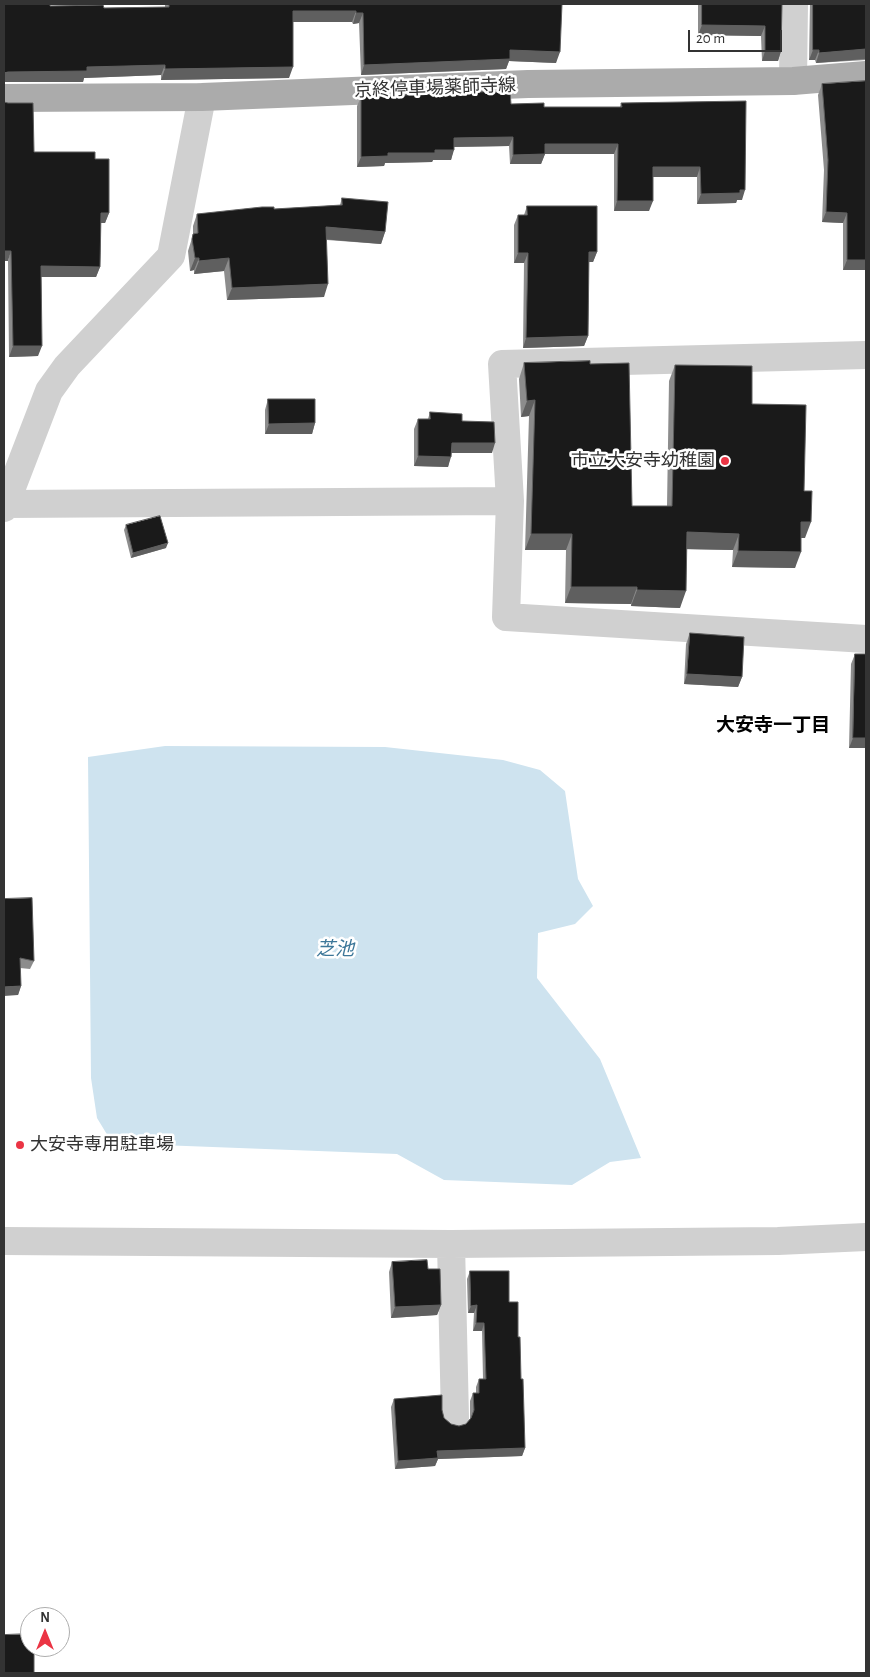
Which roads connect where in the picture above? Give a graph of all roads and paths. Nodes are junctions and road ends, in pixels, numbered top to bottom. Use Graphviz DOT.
graph roads {
  1 [pos="794,4"];
  2 [pos="866,75"];
  3 [pos="792,81"];
  4 [pos="202,97"];
  5 [pos="4,98"];
  6 [pos="866,355"];
  7 [pos="510,501"];
  8 [pos="5,506"];
  9 [pos="866,639"];
  10 [pos="866,1236"];
  11 [pos="4,1240"];
  12 [pos="451,1244"];
  13 [pos="455,1418"];
  1 -- 3 [label="street"];
  2 -- 3 [label="main road, 京終停車場薬師寺線"];
  3 -- 4 [label="main road, 京終停車場薬師寺線"];
  4 -- 5 [label="main road, 京終停車場薬師寺線"];
  4 -- 8 [label="street"];
  6 -- 7 [label="street"];
  7 -- 8 [label="street"];
  7 -- 9 [label="street"];
  10 -- 12 [label="street"];
  11 -- 12 [label="street"];
  12 -- 13 [label="street"];
}
